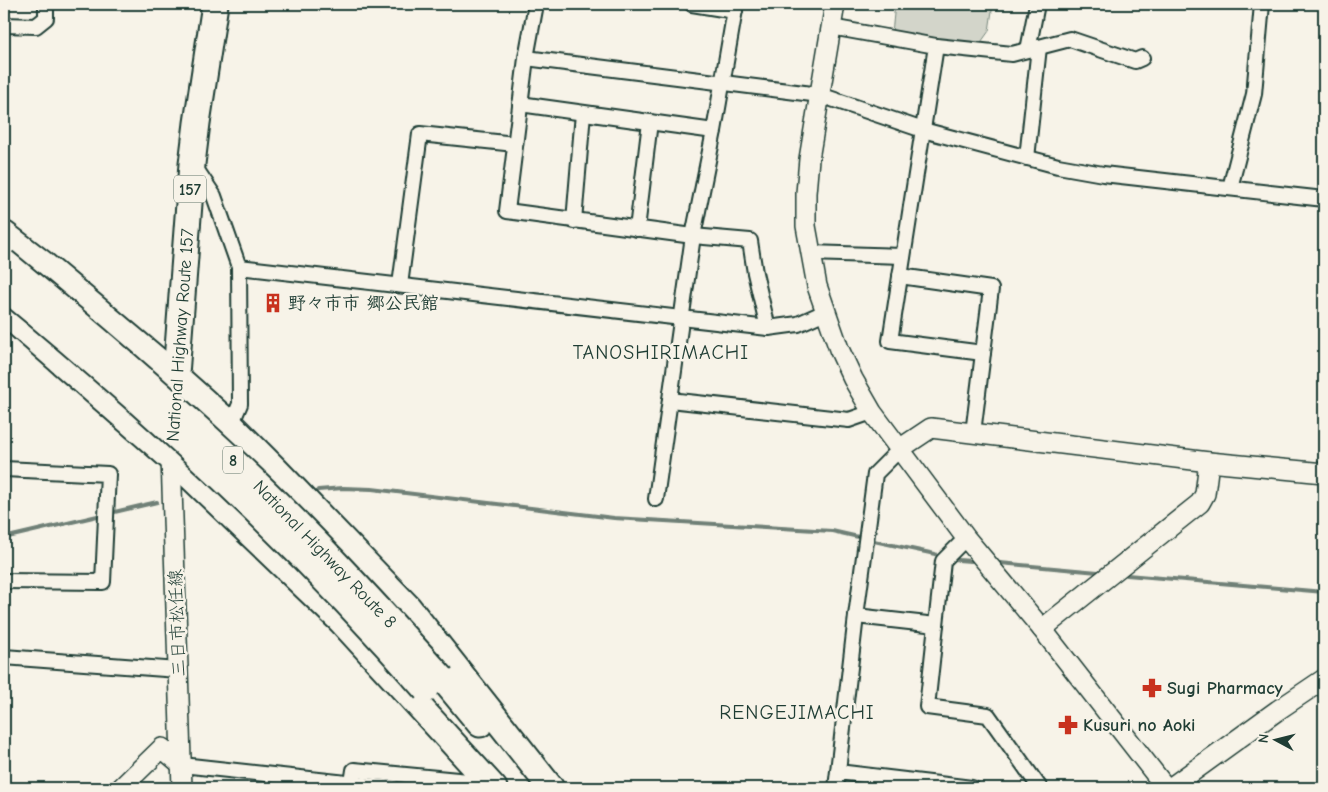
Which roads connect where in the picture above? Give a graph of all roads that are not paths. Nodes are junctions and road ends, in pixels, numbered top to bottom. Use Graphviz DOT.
graph roads {
  1 [pos="46,4"];
  2 [pos="216,4"];
  3 [pos="536,4"];
  4 [pos="692,4"];
  5 [pos="835,4"];
  6 [pos="1038,4"];
  7 [pos="1262,4"];
  8 [pos="735,7"];
  9 [pos="4,25"];
  10 [pos="831,27"];
  11 [pos="936,46"];
  12 [pos="1034,49"];
  13 [pos="526,58"];
  14 [pos="1142,58"];
  15 [pos="722,83"];
  16 [pos="820,95"];
  17 [pos="520,104"];
  18 [pos="583,112"];
  19 [pos="650,122"];
  20 [pos="923,130"];
  21 [pos="714,131"];
  22 [pos="515,144"];
  23 [pos="1027,158"];
  24 [pos="192,164"];
  25 [pos="1230,188"];
  26 [pos="1324,199"];
  27 [pos="574,221"];
  28 [pos="638,229"];
  29 [pos="4,234"];
  30 [pos="693,236"];
  31 [pos="810,253"];
  32 [pos="903,256"];
  33 [pos="4,262"];
  34 [pos="43,264"];
  35 [pos="239,267"];
  36 [pos="900,276"];
  37 [pos="400,285"];
  38 [pos="4,287"];
  39 [pos="825,312"];
  40 [pos="4,314"];
  41 [pos="680,318"];
  42 [pos="768,328"];
  43 [pos="983,352"];
  44 [pos="176,376"];
  45 [pos="670,400"];
  46 [pos="872,412"];
  47 [pos="231,425"];
  48 [pos="973,433"];
  49 [pos="901,448"];
  50 [pos="171,458"];
  51 [pos="1210,462"];
  52 [pos="4,469"];
  53 [pos="1324,473"];
  54 [pos="656,498"];
  55 [pos="966,538"];
  56 [pos="4,581"];
  57 [pos="856,616"];
  58 [pos="936,625"];
  59 [pos="1042,629"];
  60 [pos="4,657"];
  61 [pos="178,670"];
  62 [pos="1324,679"];
  63 [pos="434,684"];
  64 [pos="182,766"];
  65 [pos="838,772"];
  66 [pos="352,783"];
  67 [pos="497,787"];
  68 [pos="948,787"];
  69 [pos="120,788"];
  70 [pos="182,788"];
  71 [pos="393,788"];
  72 [pos="534,788"];
  73 [pos="551,788"];
  74 [pos="836,788"];
  75 [pos="972,788"];
  76 [pos="1040,788"];
  77 [pos="1168,788"];
  1 -- 9 [label="street"];
  2 -- 24 [label="highway, National Highway Route 157 / 157"];
  3 -- 13 [label="street"];
  4 -- 8 [label="street"];
  5 -- 10 [label="street"];
  6 -- 12 [label="street"];
  7 -- 25 [label="street"];
  8 -- 15 [label="street"];
  10 -- 11 [label="street"];
  10 -- 16 [label="street"];
  11 -- 12 [label="street"];
  11 -- 20 [label="street"];
  12 -- 14 [label="street"];
  12 -- 23 [label="street"];
  13 -- 15 [label="street"];
  13 -- 17 [label="street"];
  15 -- 16 [label="street"];
  15 -- 21 [label="street"];
  16 -- 20 [label="street"];
  16 -- 31 [label="street"];
  17 -- 18 [label="street"];
  17 -- 22 [label="street"];
  18 -- 19 [label="street"];
  18 -- 27 [label="street"];
  19 -- 21 [label="street"];
  19 -- 28 [label="street"];
  20 -- 23 [label="street"];
  20 -- 32 [label="street"];
  21 -- 30 [label="street"];
  22 -- 27 [label="street"];
  22 -- 37 [label="street"];
  23 -- 25 [label="street"];
  24 -- 35 [label="street"];
  24 -- 44 [label="highway, National Highway Route 157 / 157"];
  25 -- 26 [label="street"];
  27 -- 28 [label="street"];
  28 -- 30 [label="street"];
  29 -- 34 [label="highway"];
  30 -- 41 [label="street"];
  30 -- 42 [label="street"];
  31 -- 32 [label="street"];
  31 -- 39 [label="street"];
  32 -- 36 [label="street"];
  33 -- 63 [label="highway, National Highway Route 8 / 8, bridge"];
  34 -- 40 [label="street"];
  34 -- 44 [label="highway"];
  35 -- 37 [label="street"];
  35 -- 47 [label="street"];
  36 -- 43 [label="street"];
  36 -- 43 [label="street"];
  37 -- 41 [label="street"];
  38 -- 63 [label="highway, National Highway Route 8 / 8, bridge"];
  39 -- 42 [label="street"];
  39 -- 46 [label="street"];
  40 -- 50 [label="highway"];
  41 -- 42 [label="street"];
  41 -- 45 [label="street"];
  43 -- 48 [label="street"];
  44 -- 47 [label="highway, 8"];
  44 -- 50 [label="highway, National Highway Route 157 / 157"];
  45 -- 46 [label="street"];
  45 -- 54 [label="street"];
  46 -- 49 [label="street"];
  47 -- 73 [label="highway, 8"];
  48 -- 49 [label="street"];
  48 -- 51 [label="street"];
  49 -- 55 [label="street"];
  49 -- 57 [label="street"];
  50 -- 61 [label="street, 三日市松任線"];
  50 -- 67 [label="highway, 8"];
  51 -- 53 [label="street"];
  51 -- 59 [label="street"];
  52 -- 56 [label="street"];
  55 -- 58 [label="street"];
  55 -- 59 [label="street"];
  57 -- 58 [label="street"];
  57 -- 65 [label="street"];
  58 -- 76 [label="street"];
  59 -- 77 [label="street"];
  60 -- 61 [label="street"];
  61 -- 64 [label="street, 三日市松任線"];
  62 -- 77 [label="street"];
  63 -- 67 [label="highway, National Highway Route 8 / 8"];
  63 -- 72 [label="highway, National Highway Route 8 / 8"];
  64 -- 66 [label="street"];
  64 -- 69 [label="street"];
  64 -- 70 [label="street, 三日市松任線"];
  65 -- 68 [label="street"];
  65 -- 74 [label="street"];
  66 -- 67 [label="street"];
  66 -- 71 [label="street"];
  68 -- 75 [label="street"];
}
